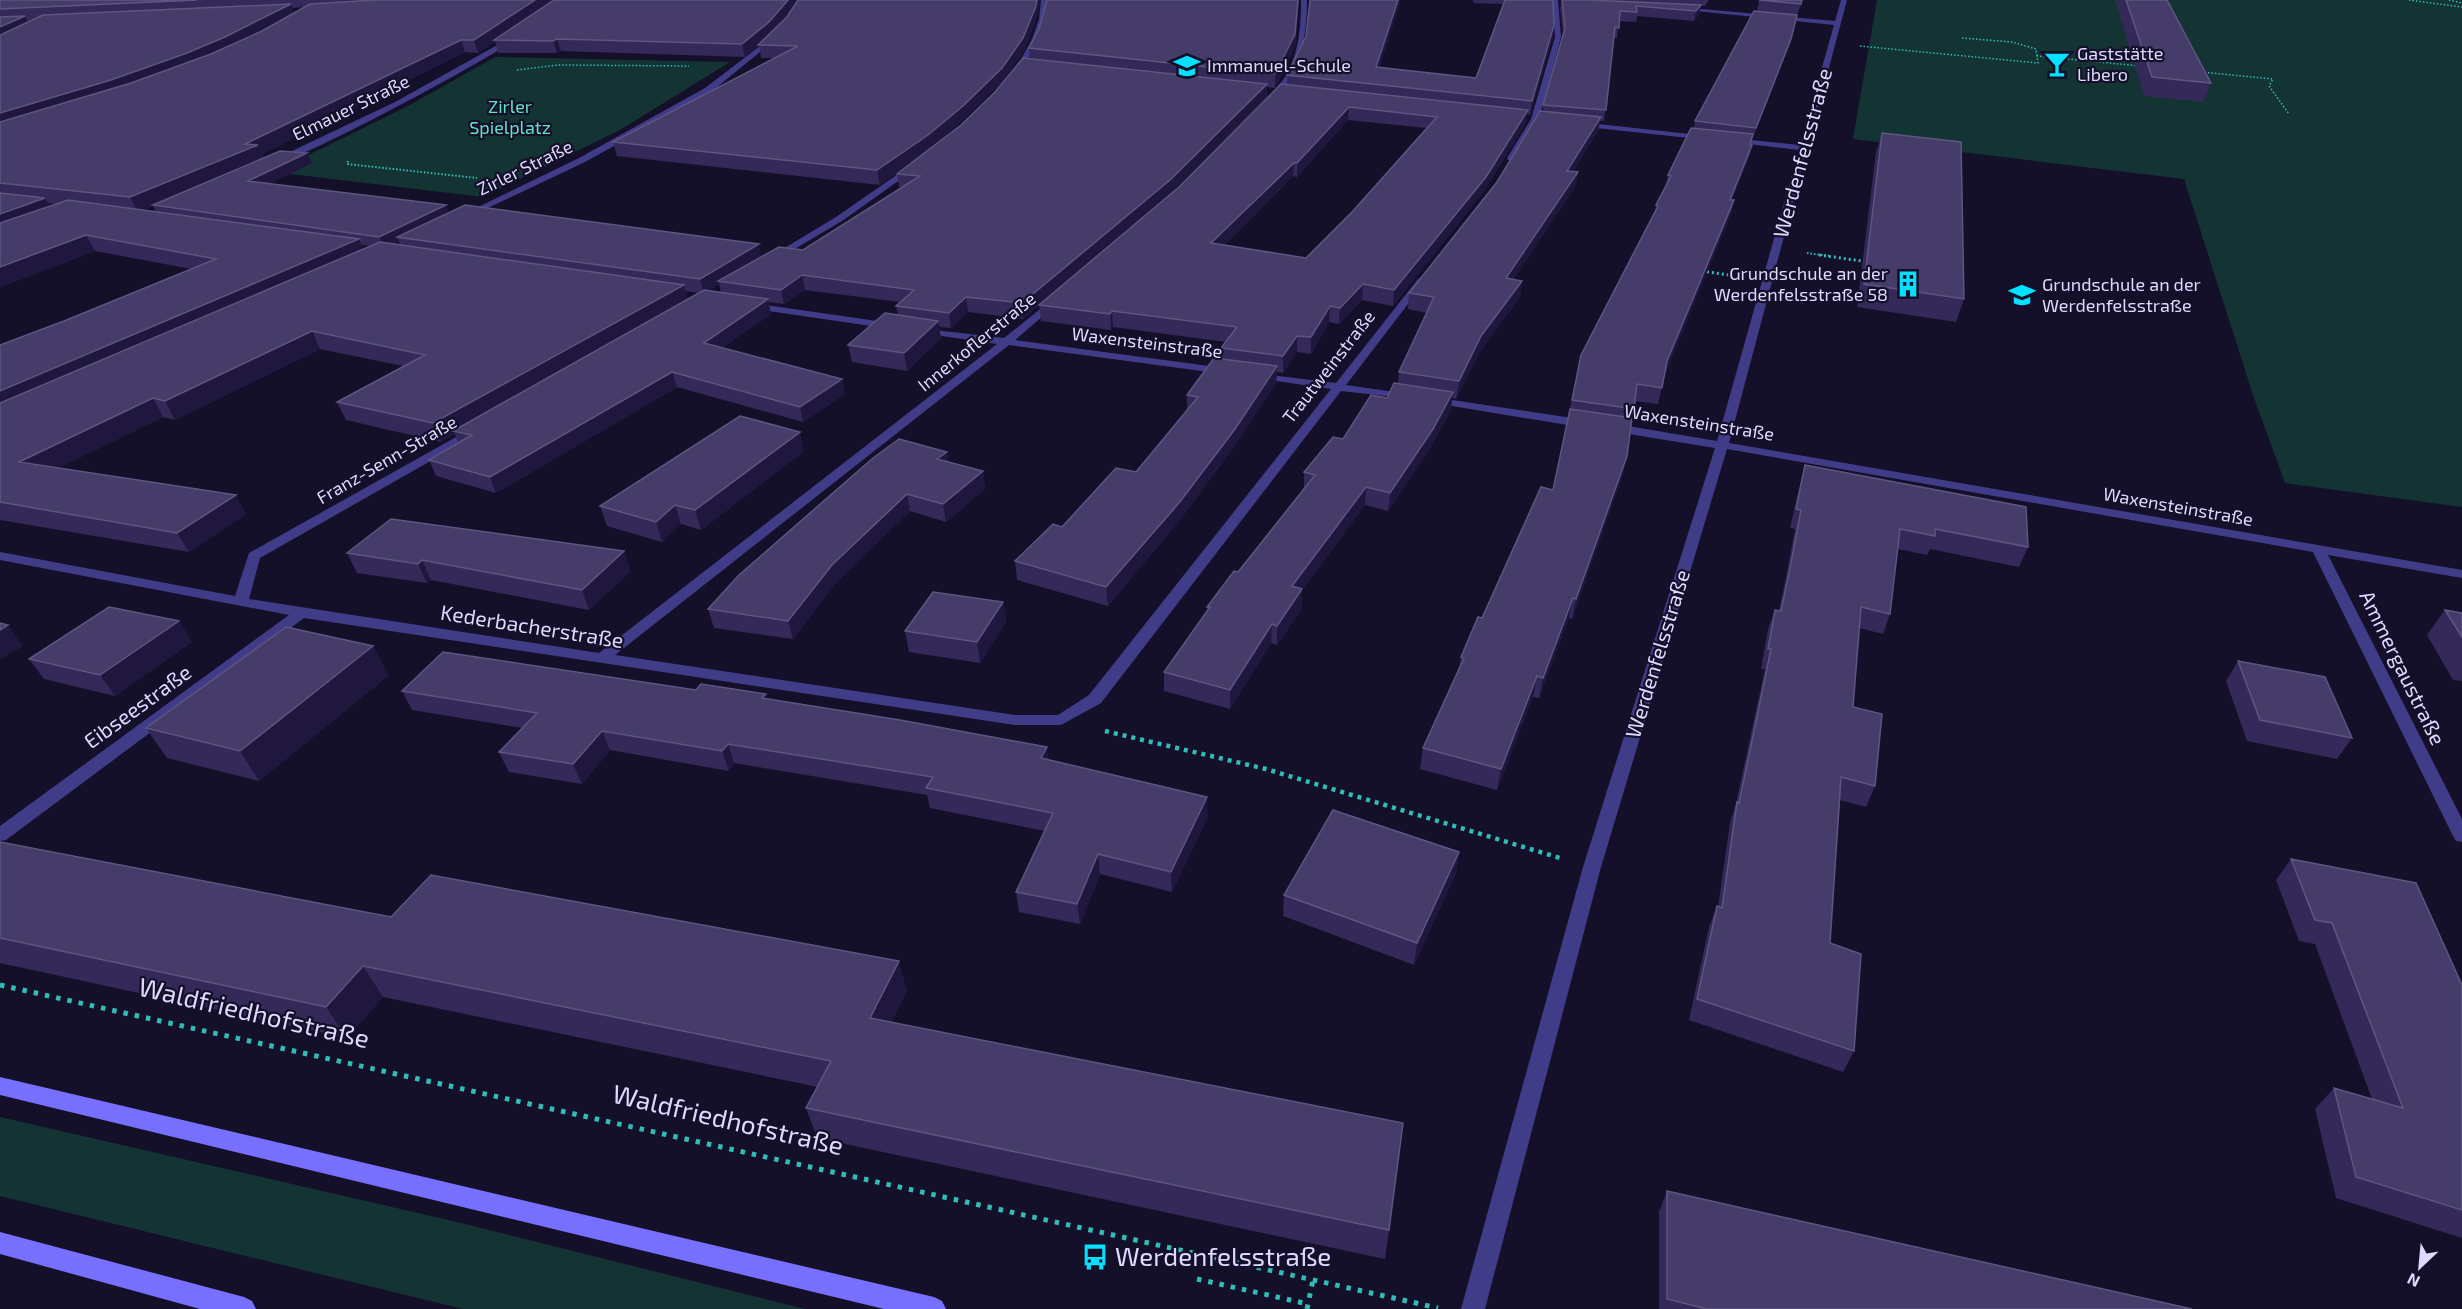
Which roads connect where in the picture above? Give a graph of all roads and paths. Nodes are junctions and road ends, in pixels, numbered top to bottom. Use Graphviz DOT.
graph roads {
  1 [pos="1044,0"];
  2 [pos="1304,0"];
  3 [pos="1844,0"];
  4 [pos="2409,0"];
  5 [pos="2449,0"];
  6 [pos="1556,2"];
  7 [pos="2462,3"];
  8 [pos="1568,4"];
  9 [pos="2462,7"];
  10 [pos="1667,8"];
  11 [pos="1838,23"];
  12 [pos="521,33"];
  13 [pos="778,33"];
  14 [pos="1962,38"];
  15 [pos="1869,47"];
  16 [pos="2037,56"];
  17 [pos="1023,65"];
  18 [pos="1034,66"];
  19 [pos="738,67"];
  20 [pos="2143,67"];
  21 [pos="510,72"];
  22 [pos="2202,72"];
  23 [pos="1008,81"];
  24 [pos="1263,108"];
  25 [pos="2289,114"];
  26 [pos="1570,123"];
  27 [pos="1804,148"];
  28 [pos="352,158"];
  29 [pos="923,160"];
  30 [pos="271,163"];
  31 [pos="1507,165"];
  32 [pos="534,183"];
  33 [pos="459,219"];
  34 [pos="1777,249"];
  35 [pos="1862,261"];
  36 [pos="762,265"];
  37 [pos="1700,271"];
  38 [pos="1425,276"];
  39 [pos="1768,281"];
  40 [pos="1063,293"];
  41 [pos="739,304"];
  42 [pos="1006,342"];
  43 [pos="1339,386"];
  44 [pos="489,422"];
  45 [pos="1722,445"];
  46 [pos="2319,550"];
  47 [pos="0,555"];
  48 [pos="2462,574"];
  49 [pos="241,602"];
  50 [pos="301,613"];
  51 [pos="601,659"];
  52 [pos="1060,720"];
  53 [pos="0,835"];
  54 [pos="2462,836"];
  55 [pos="1592,867"];
  56 [pos="0,986"];
  57 [pos="0,1086"];
  58 [pos="0,1243"];
  59 [pos="1197,1279"];
  60 [pos="1313,1280"];
  61 [pos="1307,1306"];
  62 [pos="244,1309"];
  63 [pos="934,1309"];
  64 [pos="1444,1309"];
  65 [pos="1473,1309"];
  1 -- 17 [label="street"];
  2 -- 24 [label="street"];
  3 -- 11 [label="street, Werdenfelsstraße"];
  4 -- 9 [label="path"];
  5 -- 7 [label="path"];
  6 -- 8 [label="street"];
  6 -- 31 [label="street"];
  10 -- 11 [label="street"];
  11 -- 27 [label="street, Werdenfelsstraße"];
  12 -- 30 [label="street, Elmauer Straße"];
  13 -- 19 [label="street, Zirler Straße"];
  14 -- 16 [label="path"];
  15 -- 16 [label="path"];
  16 -- 20 [label="path"];
  17 -- 18 [label="street"];
  17 -- 23 [label="street"];
  19 -- 21 [label="path"];
  19 -- 32 [label="street, Zirler Straße"];
  22 -- 25 [label="path"];
  26 -- 27 [label="street"];
  27 -- 34 [label="street, Werdenfelsstraße"];
  28 -- 32 [label="path"];
  29 -- 36 [label="street"];
  32 -- 33 [label="street, Zirler Straße"];
  34 -- 35 [label="path"];
  34 -- 39 [label="street, Werdenfelsstraße"];
  37 -- 39 [label="path"];
  38 -- 43 [label="street, Trautweinstraße"];
  39 -- 45 [label="street, Werdenfelsstraße"];
  40 -- 42 [label="street, Innerkoflerstraße"];
  41 -- 42 [label="street, Waxensteinstraße"];
  42 -- 43 [label="street, Waxensteinstraße"];
  42 -- 51 [label="street, Innerkoflerstraße"];
  43 -- 45 [label="street, Waxensteinstraße"];
  43 -- 52 [label="street, Trautweinstraße"];
  44 -- 49 [label="street, Franz-Senn-Straße"];
  45 -- 46 [label="street, Waxensteinstraße"];
  45 -- 55 [label="street, Werdenfelsstraße"];
  46 -- 48 [label="street, Waxensteinstraße"];
  46 -- 54 [label="street, Ammergaustraße"];
  47 -- 49 [label="street, Kederbacherstraße"];
  49 -- 50 [label="street, Kederbacherstraße"];
  50 -- 51 [label="street, Kederbacherstraße"];
  50 -- 53 [label="street, Eibseestraße"];
  51 -- 52 [label="street, Kederbacherstraße"];
  52 -- 55 [label="path"];
  55 -- 65 [label="street, Werdenfelsstraße"];
  56 -- 60 [label="path, Waldfriedhofstraße"];
  57 -- 63 [label="main road"];
  58 -- 62 [label="main road"];
  59 -- 61 [label="path"];
  60 -- 61 [label="path"];
  60 -- 64 [label="path, Waldfriedhofstraße"];
}
